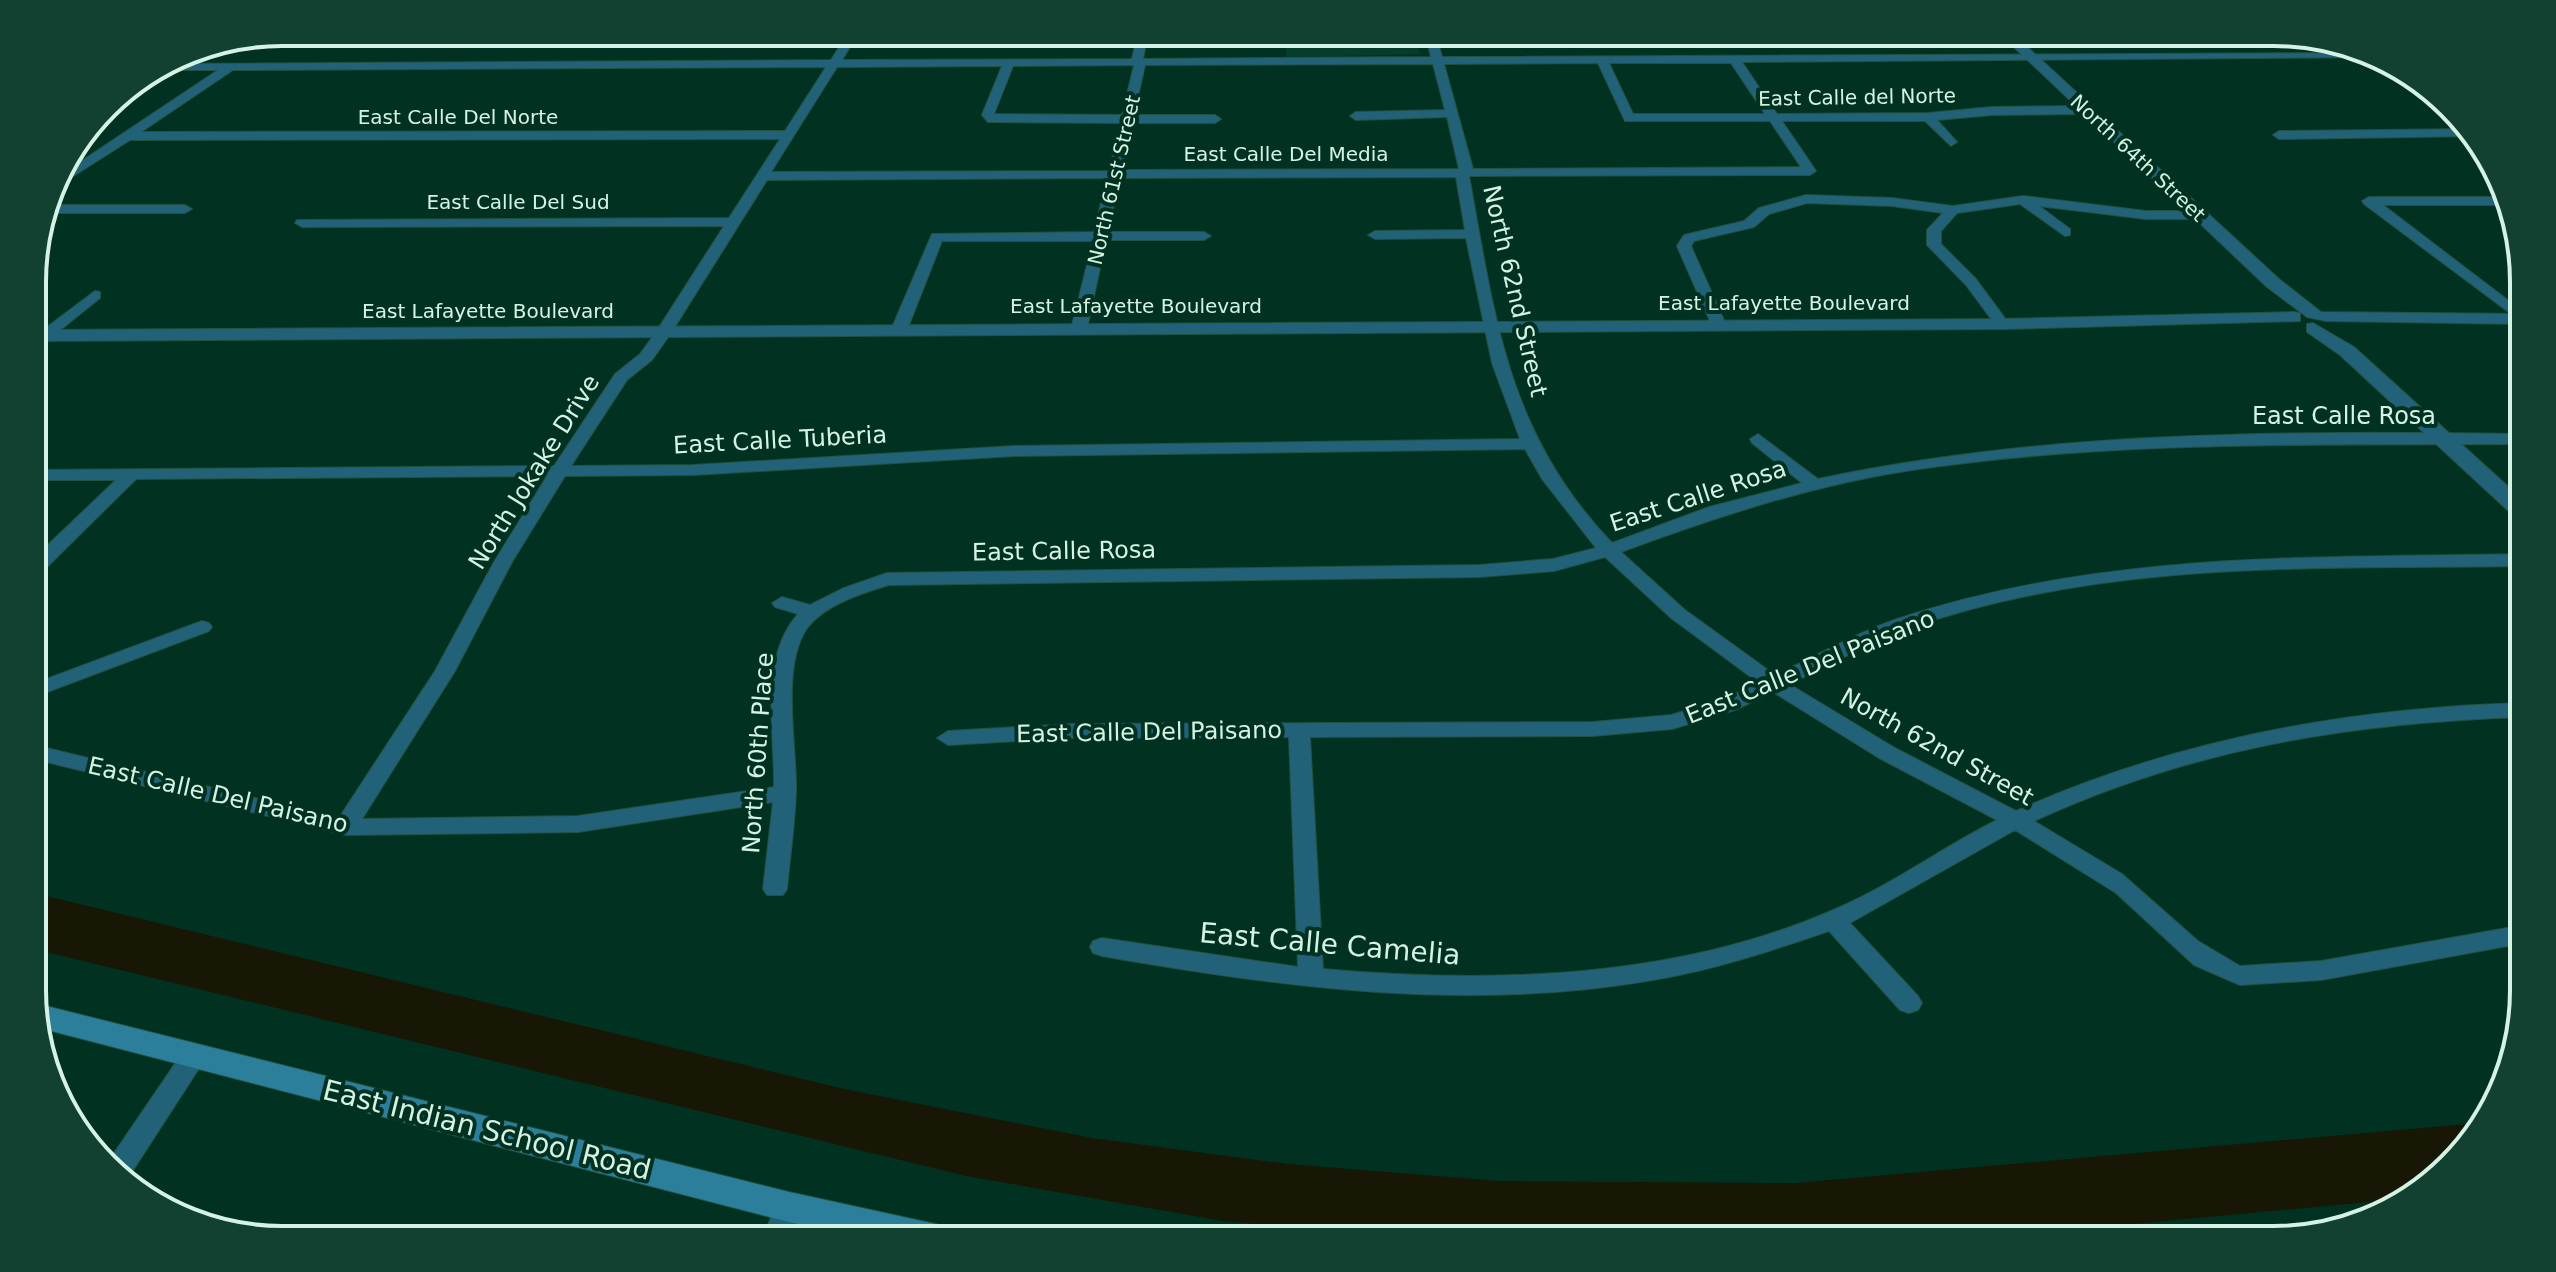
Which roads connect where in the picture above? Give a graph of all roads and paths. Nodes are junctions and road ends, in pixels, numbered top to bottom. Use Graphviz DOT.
graph roads {
  1 [pos="1433,46"];
  2 [pos="2019,46"];
  3 [pos="845,47"];
  4 [pos="1140,47"];
  5 [pos="2341,56"];
  6 [pos="2032,58"];
  7 [pos="1734,59"];
  8 [pos="1436,60"];
  9 [pos="1602,60"];
  10 [pos="1009,62"];
  11 [pos="1137,62"];
  12 [pos="834,64"];
  13 [pos="186,67"];
  14 [pos="230,67"];
  15 [pos="2086,110"];
  16 [pos="1454,113"];
  17 [pos="1356,116"];
  18 [pos="1773,117"];
  19 [pos="1928,117"];
  20 [pos="1215,119"];
  21 [pos="1128,120"];
  22 [pos="2457,133"];
  23 [pos="789,135"];
  24 [pos="2279,135"];
  25 [pos="127,136"];
  26 [pos="1951,142"];
  27 [pos="73,172"];
  28 [pos="1462,173"];
  29 [pos="1115,174"];
  30 [pos="763,176"];
  31 [pos="2023,200"];
  32 [pos="2495,201"];
  33 [pos="58,209"];
  34 [pos="185,209"];
  35 [pos="1953,210"];
  36 [pos="2201,215"];
  37 [pos="734,222"];
  38 [pos="302,223"];
  39 [pos="2065,232"];
  40 [pos="1474,234"];
  41 [pos="1375,235"];
  42 [pos="1100,236"];
  43 [pos="1204,236"];
  44 [pos="95,295"];
  45 [pos="2510,310"];
  46 [pos="2510,319"];
  47 [pos="2314,321"];
  48 [pos="2002,324"];
  49 [pos="1718,325"];
  50 [pos="1493,326"];
  51 [pos="1079,329"];
  52 [pos="47,330"];
  53 [pos="899,330"];
  54 [pos="663,333"];
  55 [pos="47,336"];
  56 [pos="1758,439"];
  57 [pos="2444,439"];
  58 [pos="2510,439"];
  59 [pos="1530,444"];
  60 [pos="560,470"];
  61 [pos="133,473"];
  62 [pos="47,475"];
  63 [pos="1815,485"];
  64 [pos="2510,500"];
  65 [pos="1610,550"];
  66 [pos="47,557"];
  67 [pos="2510,560"];
  68 [pos="887,579"];
  69 [pos="782,603"];
  70 [pos="815,613"];
  71 [pos="202,627"];
  72 [pos="1774,683"];
  73 [pos="46,686"];
  74 [pos="2510,711"];
  75 [pos="1299,729"];
  76 [pos="948,738"];
  77 [pos="46,755"];
  78 [pos="785,793"];
  79 [pos="2014,820"];
  80 [pos="345,827"];
  81 [pos="775,889"];
  82 [pos="1833,920"];
  83 [pos="2510,937"];
  84 [pos="1102,947"];
  85 [pos="1311,979"];
  86 [pos="1909,1003"];
  87 [pos="48,1019"];
  88 [pos="194,1056"];
  89 [pos="122,1163"];
  90 [pos="789,1207"];
  91 [pos="782,1226"];
  92 [pos="815,1226"];
  1 -- 8 [label="street, North 62nd Street"];
  2 -- 6 [label="street, North 64th Street"];
  3 -- 12 [label="street, North Jokake Drive"];
  4 -- 11 [label="street, North 61st Street"];
  5 -- 6 [label="street"];
  6 -- 7 [label="street"];
  6 -- 15 [label="street, North 64th Street"];
  7 -- 9 [label="street"];
  7 -- 18 [label="street"];
  8 -- 9 [label="street"];
  8 -- 11 [label="street"];
  8 -- 16 [label="street, North 62nd Street"];
  9 -- 18 [label="street, East Calle del Norte"];
  10 -- 11 [label="street"];
  10 -- 12 [label="street"];
  10 -- 21 [label="street"];
  11 -- 21 [label="street, North 61st Street"];
  12 -- 14 [label="street"];
  12 -- 23 [label="street, North Jokake Drive"];
  13 -- 14 [label="street"];
  14 -- 25 [label="street"];
  15 -- 19 [label="street, East Calle del Norte"];
  15 -- 36 [label="street, North 64th Street"];
  16 -- 17 [label="street"];
  16 -- 28 [label="street, North 62nd Street"];
  18 -- 19 [label="street, East Calle del Norte"];
  18 -- 28 [label="street, East Calle Del Media"];
  19 -- 26 [label="street"];
  20 -- 21 [label="street"];
  21 -- 29 [label="street, North 61st Street"];
  22 -- 24 [label="street"];
  23 -- 25 [label="street, East Calle Del Norte"];
  23 -- 30 [label="street, North Jokake Drive"];
  25 -- 27 [label="street"];
  28 -- 29 [label="street, East Calle Del Media"];
  28 -- 40 [label="street, North 62nd Street"];
  29 -- 30 [label="street, East Calle Del Media"];
  29 -- 42 [label="street, North 61st Street"];
  30 -- 37 [label="street, North Jokake Drive"];
  31 -- 35 [label="street"];
  31 -- 36 [label="street"];
  31 -- 39 [label="street"];
  32 -- 45 [label="street"];
  33 -- 34 [label="street"];
  35 -- 48 [label="street"];
  35 -- 49 [label="street"];
  36 -- 47 [label="street, North 64th Street"];
  37 -- 38 [label="street, East Calle Del Sud"];
  37 -- 54 [label="street, North Jokake Drive"];
  40 -- 41 [label="street"];
  40 -- 50 [label="street, North 62nd Street"];
  42 -- 43 [label="street"];
  42 -- 51 [label="street, North 61st Street"];
  42 -- 53 [label="street"];
  44 -- 52 [label="street"];
  46 -- 47 [label="street, East Lafayette Boulevard"];
  47 -- 48 [label="street, East Lafayette Boulevard"];
  47 -- 57 [label="street, North 64th Street"];
  48 -- 49 [label="street, East Lafayette Boulevard"];
  49 -- 50 [label="street, East Lafayette Boulevard"];
  50 -- 51 [label="street, East Lafayette Boulevard"];
  50 -- 59 [label="street, North 62nd Street"];
  51 -- 53 [label="street, East Lafayette Boulevard"];
  53 -- 54 [label="street, East Lafayette Boulevard"];
  54 -- 55 [label="street, East Lafayette Boulevard"];
  54 -- 60 [label="street, North Jokake Drive"];
  56 -- 63 [label="street"];
  57 -- 58 [label="street, East Calle Rosa"];
  57 -- 63 [label="street, East Calle Rosa"];
  57 -- 64 [label="street, North 64th Street"];
  59 -- 60 [label="street, East Calle Tuberia"];
  59 -- 65 [label="street, North 62nd Street"];
  60 -- 61 [label="street, East Calle Tuberia"];
  60 -- 80 [label="street, North Jokake Drive"];
  61 -- 62 [label="street, East Calle Tuberia"];
  61 -- 66 [label="street"];
  63 -- 65 [label="street, East Calle Rosa"];
  65 -- 68 [label="street, East Calle Rosa"];
  65 -- 72 [label="street, North 62nd Street"];
  67 -- 72 [label="street, East Calle Del Paisano"];
  68 -- 70 [label="street, North 60th Place"];
  69 -- 70 [label="street"];
  70 -- 78 [label="street, North 60th Place"];
  71 -- 73 [label="street"];
  72 -- 75 [label="street, East Calle Del Paisano"];
  72 -- 79 [label="street, North 62nd Street"];
  74 -- 79 [label="street, East Calle Camelia"];
  75 -- 76 [label="street, East Calle Del Paisano"];
  75 -- 85 [label="street"];
  77 -- 80 [label="street, East Calle Del Paisano"];
  78 -- 80 [label="street, East Calle Del Paisano"];
  78 -- 81 [label="street, North 60th Place"];
  79 -- 82 [label="street, East Calle Camelia"];
  79 -- 83 [label="street, North 62nd Street"];
  82 -- 85 [label="street, East Calle Camelia"];
  82 -- 86 [label="street"];
  84 -- 85 [label="street, East Calle Camelia"];
  87 -- 88 [label="main road, East Indian School Road"];
  88 -- 89 [label="street"];
  88 -- 90 [label="main road, East Indian School Road"];
  90 -- 91 [label="street"];
  90 -- 92 [label="main road, East Indian School Road"];
}
